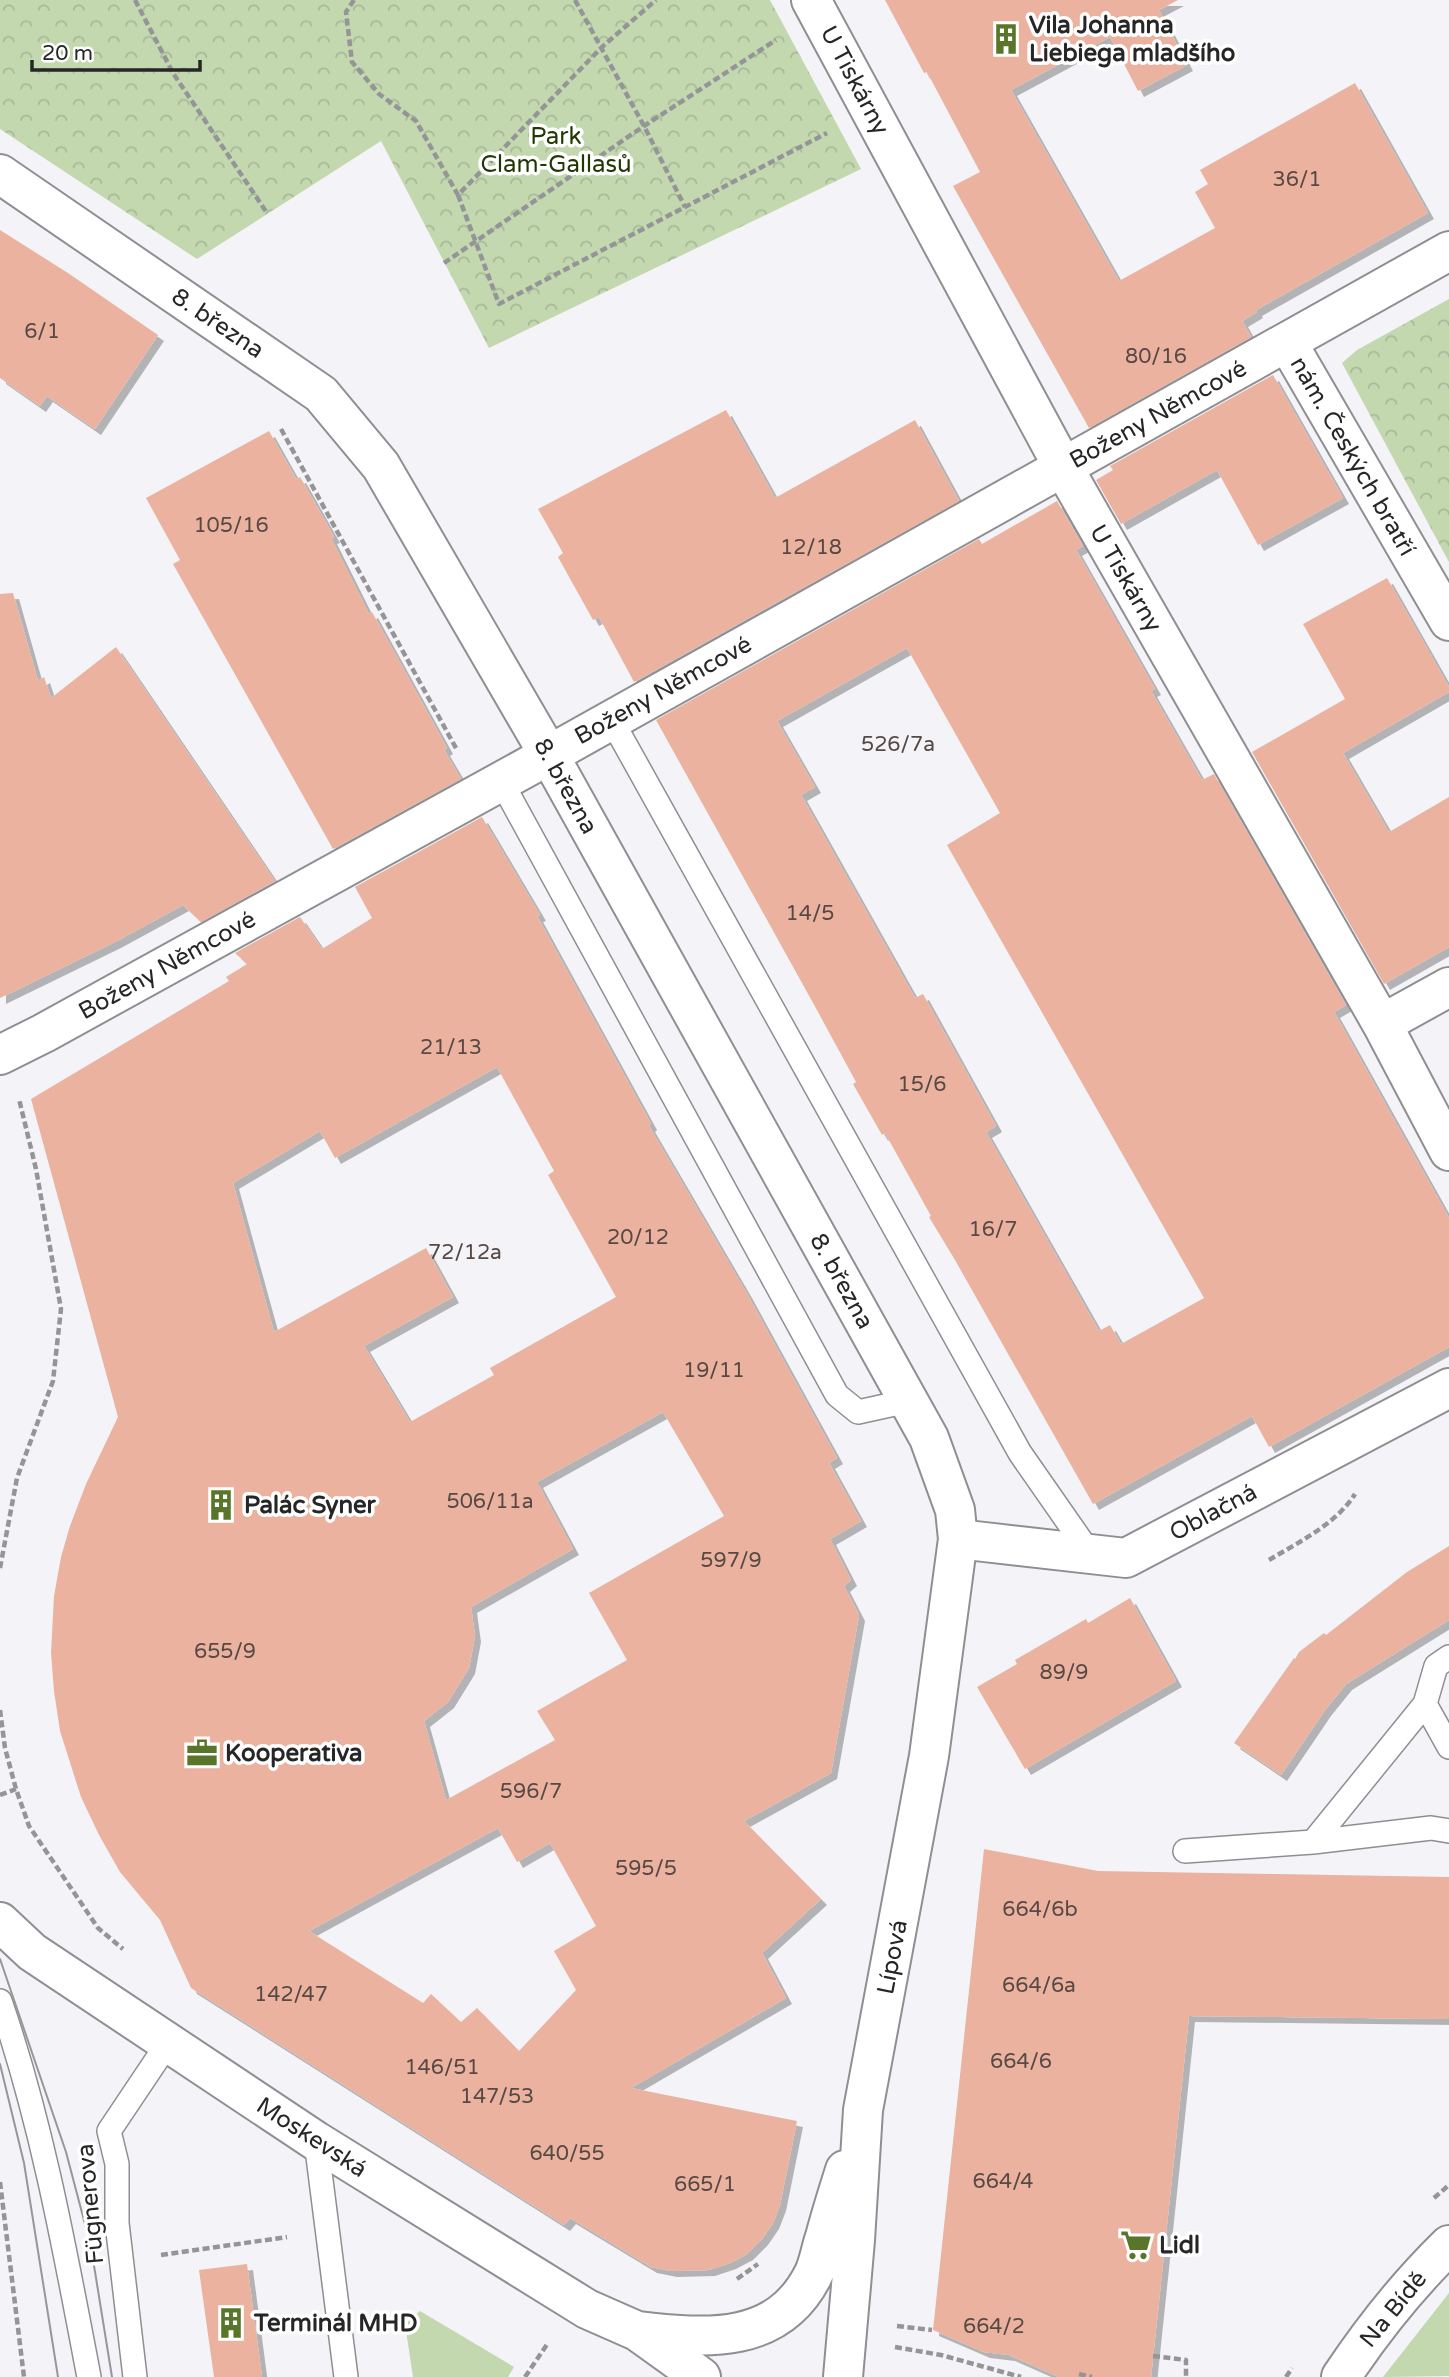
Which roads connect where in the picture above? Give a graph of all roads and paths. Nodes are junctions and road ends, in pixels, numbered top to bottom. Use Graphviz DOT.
graph roads {
  1 [pos="135,0"];
  2 [pos="354,0"];
  3 [pos="575,0"];
  4 [pos="656,0"];
  5 [pos="814,6"];
  6 [pos="602,47"];
  7 [pos="871,110"];
  8 [pos="644,126"];
  9 [pos="0,174"];
  10 [pos="458,195"];
  11 [pos="685,207"];
  12 [pos="267,213"];
  13 [pos="475,242"];
  14 [pos="1449,251"];
  15 [pos="444,263"];
  16 [pos="1287,342"];
  17 [pos="278,424"];
  18 [pos="1063,467"];
  19 [pos="1449,621"];
  20 [pos="611,719"];
  21 [pos="459,752"];
  22 [pos="549,755"];
  23 [pos="501,781"];
  24 [pos="1449,987"];
  25 [pos="1382,1024"];
  26 [pos="0,1055"];
  27 [pos="18,1094"];
  28 [pos="1449,1151"];
  29 [pos="1449,1388"];
  30 [pos="908,1401"];
  31 [pos="958,1538"];
  32 [pos="1091,1555"];
  33 [pos="0,1568"];
  34 [pos="1449,1657"];
  35 [pos="1425,1704"];
  36 [pos="0,1710"];
  37 [pos="1449,1747"];
  38 [pos="16,1789"];
  39 [pos="0,1795"];
  40 [pos="1449,1831"];
  41 [pos="1313,1842"];
  42 [pos="1185,1851"];
  43 [pos="0,1922"];
  44 [pos="127,1953"];
  45 [pos="0,2001"];
  46 [pos="168,2043"];
  47 [pos="863,2110"];
  48 [pos="316,2141"];
  49 [pos="0,2182"];
  50 [pos="290,2237"];
  51 [pos="1449,2245"];
  52 [pos="153,2256"];
  53 [pos="762,2261"];
  54 [pos="728,2285"];
  55 [pos="894,2326"];
  56 [pos="932,2330"];
  57 [pos="637,2331"];
  58 [pos="893,2347"];
  59 [pos="1153,2356"];
  60 [pos="1079,2374"];
  61 [pos="24,2377"];
  62 [pos="89,2377"];
  63 [pos="135,2377"];
  64 [pos="346,2377"];
  65 [pos="701,2377"];
  66 [pos="843,2377"];
  67 [pos="1021,2377"];
  68 [pos="1092,2377"];
  69 [pos="1186,2377"];
  70 [pos="1341,2377"];
  1 -- 12 [label="path"];
  2 -- 10 [label="path"];
  3 -- 6 [label="path"];
  4 -- 6 [label="path"];
  5 -- 7 [label="street, U Tiskárny"];
  5 -- 8 [label="path"];
  6 -- 8 [label="path"];
  6 -- 10 [label="path"];
  7 -- 11 [label="path"];
  7 -- 18 [label="street, U Tiskárny"];
  8 -- 11 [label="path"];
  8 -- 13 [label="path"];
  9 -- 22 [label="street, 8. března"];
  10 -- 13 [label="path"];
  11 -- 13 [label="path"];
  13 -- 15 [label="path"];
  14 -- 16 [label="street, nám. Českých bratří"];
  16 -- 18 [label="street, Boženy Němcové"];
  16 -- 19 [label="street, nám. Českých bratří"];
  17 -- 21 [label="path"];
  18 -- 20 [label="street, Boženy Němcové"];
  18 -- 25 [label="street, U Tiskárny"];
  20 -- 22 [label="street, Boženy Němcové"];
  20 -- 32 [label="lane"];
  22 -- 23 [label="street, Boženy Němcové"];
  22 -- 30 [label="street, 8. března"];
  23 -- 26 [label="street, Boženy Němcové"];
  23 -- 30 [label="lane"];
  24 -- 25 [label="street"];
  25 -- 28 [label="street, U Tiskárny"];
  27 -- 33 [label="path"];
  29 -- 32 [label="street, Oblačná"];
  30 -- 31 [label="street, 8. března"];
  31 -- 32 [label="street, Oblačná"];
  31 -- 47 [label="street, Lípová"];
  34 -- 35 [label="lane"];
  35 -- 37 [label="lane"];
  35 -- 41 [label="lane"];
  36 -- 38 [label="path"];
  38 -- 39 [label="path"];
  38 -- 44 [label="path"];
  40 -- 41 [label="lane"];
  41 -- 42 [label="lane"];
  43 -- 46 [label="street, Moskevská"];
  45 -- 62 [label="lane"];
  46 -- 48 [label="street, Moskevská"];
  46 -- 63 [label="lane, Fügnerova"];
  47 -- 57 [label="street, Moskevská"];
  47 -- 66 [label="street, Lípová"];
  48 -- 57 [label="street, Moskevská"];
  48 -- 64 [label="lane"];
  49 -- 61 [label="path"];
  50 -- 52 [label="path"];
  51 -- 70 [label="street, Na Bídě"];
  53 -- 54 [label="path"];
  55 -- 56 [label="path"];
  57 -- 65 [label="street, Moskevská"];
  58 -- 67 [label="path"];
  59 -- 69 [label="path"];
  60 -- 68 [label="path"];
}
